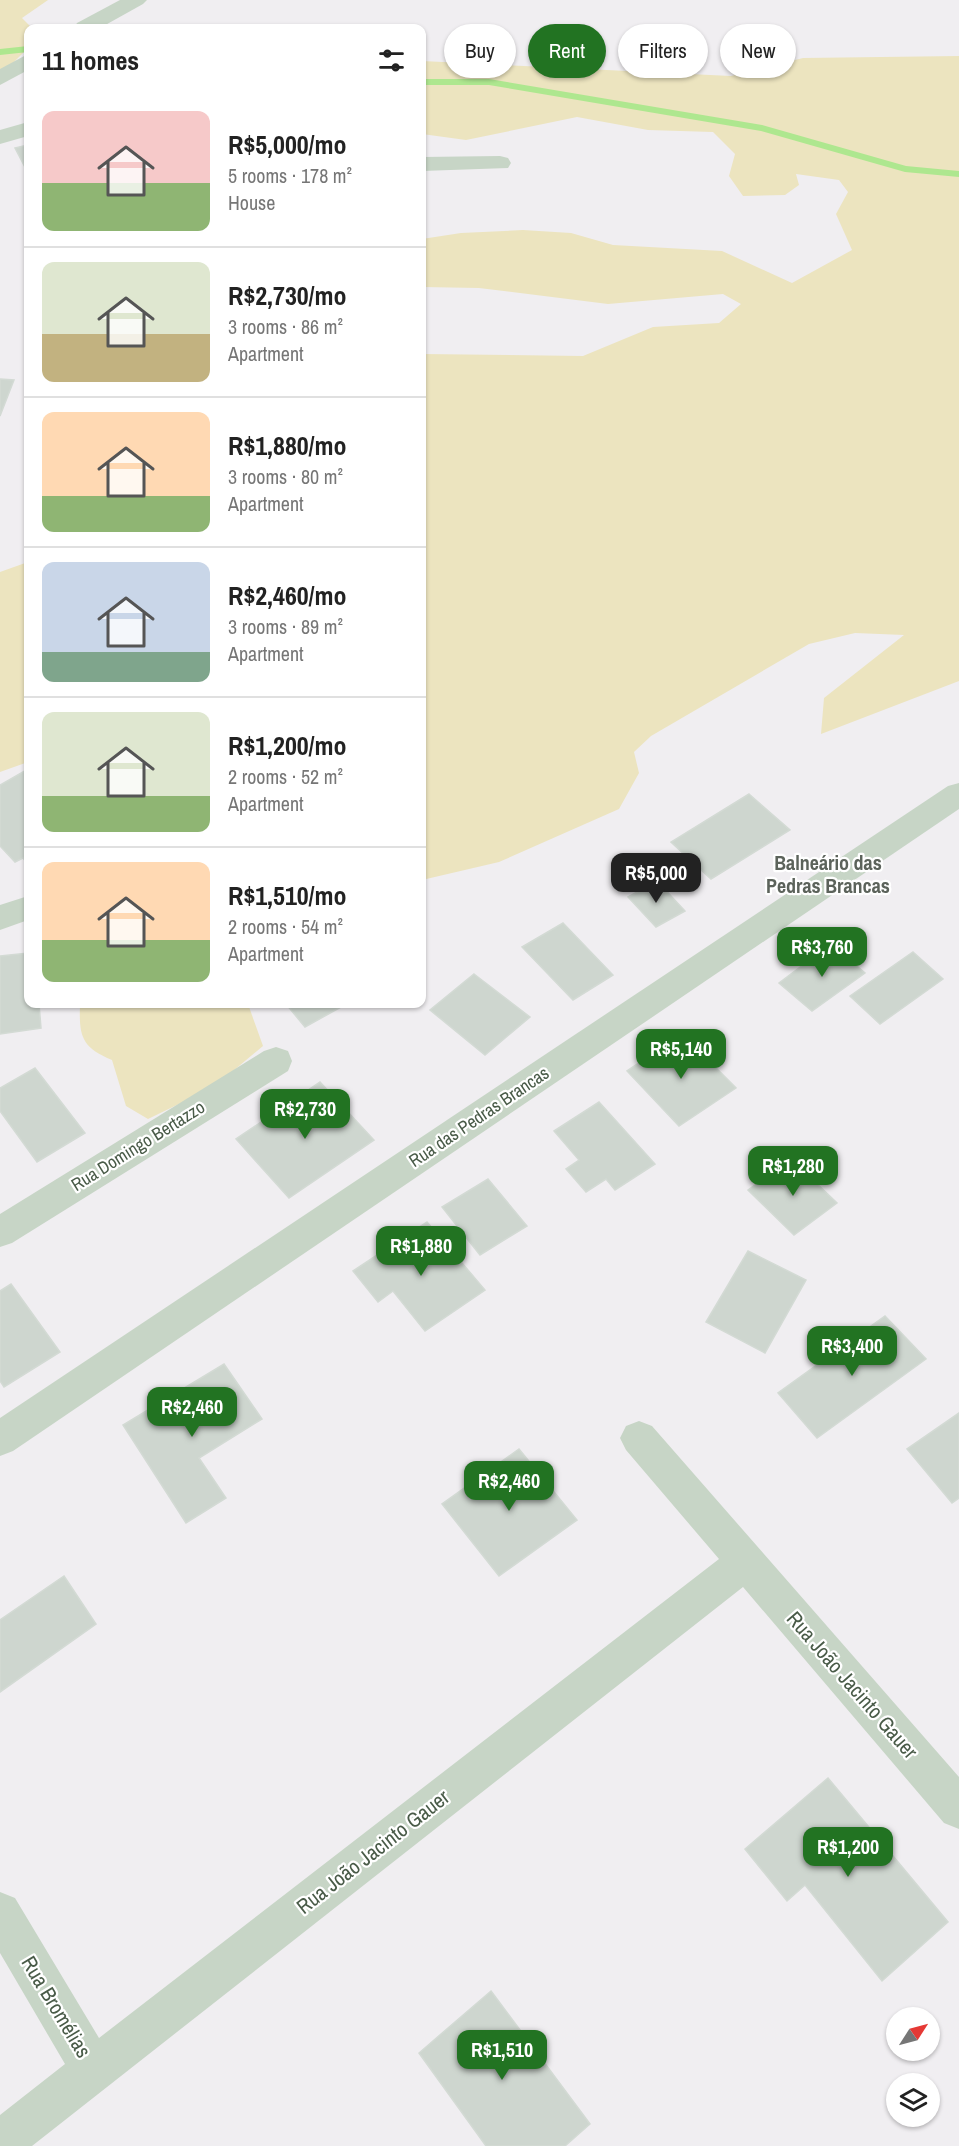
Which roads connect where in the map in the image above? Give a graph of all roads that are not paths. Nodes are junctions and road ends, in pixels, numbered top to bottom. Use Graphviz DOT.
graph roads {
  1 [pos="136,0"];
  2 [pos="92,24"];
  3 [pos="24,63"];
  4 [pos="0,78"];
  5 [pos="24,130"];
  6 [pos="0,137"];
  7 [pos="500,162"];
  8 [pos="426,164"];
  9 [pos="959,794"];
  10 [pos="24,909"];
  11 [pos="0,918"];
  12 [pos="276,1060"];
  13 [pos="0,1232"];
  14 [pos="639,1438"];
  15 [pos="0,1439"];
  16 [pos="746,1561"];
  17 [pos="959,1809"];
  18 [pos="0,1913"];
  19 [pos="93,2070"];
  20 [pos="0,2143"];
  1 -- 2 [label="street"];
  3 -- 4 [label="street"];
  5 -- 6 [label="street"];
  7 -- 8 [label="street"];
  9 -- 15 [label="street, Rua das Pedras Brancas"];
  10 -- 11 [label="street"];
  12 -- 13 [label="street, Rua Domingo Bertazzo"];
  14 -- 16 [label="street, Rua João Jacinto Gauer"];
  16 -- 17 [label="street, Rua João Jacinto Gauer"];
  16 -- 19 [label="street, Rua João Jacinto Gauer"];
  18 -- 19 [label="street, Rua Bromélias"];
  19 -- 20 [label="street, Rua João Jacinto Gauer"];
}
